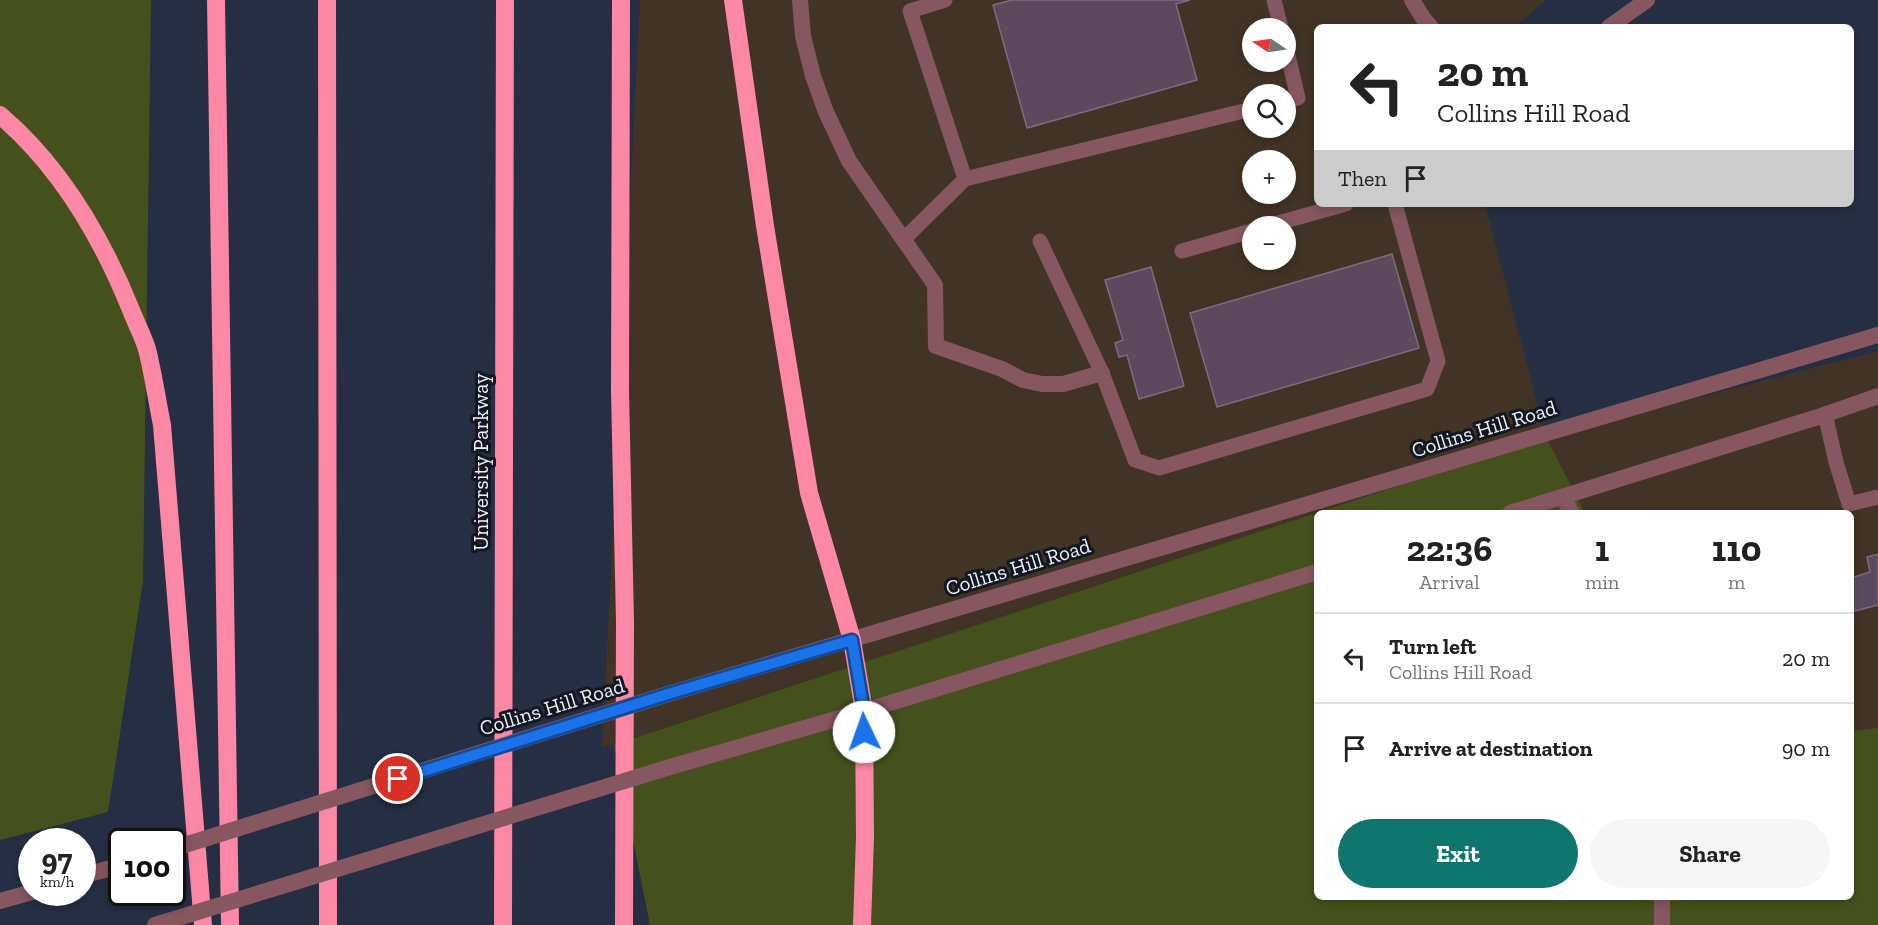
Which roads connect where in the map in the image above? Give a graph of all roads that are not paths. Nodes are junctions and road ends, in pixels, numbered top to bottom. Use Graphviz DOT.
graph roads {
  1 [pos="216,0"];
  2 [pos="327,0"];
  3 [pos="505,0"];
  4 [pos="621,0"];
  5 [pos="733,0"];
  6 [pos="800,0"];
  7 [pos="945,0"];
  8 [pos="1274,0"];
  9 [pos="1412,0"];
  10 [pos="1647,0"];
  11 [pos="1278,18"];
  12 [pos="1429,24"];
  13 [pos="1613,24"];
  14 [pos="1242,112"];
  15 [pos="0,115"];
  16 [pos="965,179"];
  17 [pos="1335,207"];
  18 [pos="1396,207"];
  19 [pos="1296,218"];
  20 [pos="1242,234"];
  21 [pos="903,240"];
  22 [pos="1040,241"];
  23 [pos="1182,250"];
  24 [pos="1878,335"];
  25 [pos="1102,373"];
  26 [pos="1878,396"];
  27 [pos="1825,414"];
  28 [pos="1563,497"];
  29 [pos="1878,497"];
  30 [pos="1520,510"];
  31 [pos="1570,510"];
  32 [pos="1314,573"];
  33 [pos="852,640"];
  34 [pos="864,711"];
  35 [pos="186,845"];
  36 [pos="18,896"];
  37 [pos="1662,900"];
  38 [pos="0,901"];
  39 [pos="155,925"];
  40 [pos="203,925"];
  41 [pos="230,925"];
  42 [pos="327,925"];
  43 [pos="503,925"];
  44 [pos="624,925"];
  45 [pos="862,925"];
  46 [pos="1662,925"];
  1 -- 41 [label="highway"];
  2 -- 42 [label="highway"];
  3 -- 43 [label="highway, University Parkway"];
  4 -- 44 [label="highway"];
  5 -- 33 [label="highway"];
  6 -- 21 [label="street"];
  7 -- 16 [label="lane"];
  8 -- 11 [label="lane"];
  9 -- 12 [label="street"];
  10 -- 13 [label="street"];
  14 -- 16 [label="lane"];
  15 -- 40 [label="highway"];
  16 -- 21 [label="lane"];
  17 -- 19 [label="lane"];
  18 -- 25 [label="lane"];
  20 -- 23 [label="lane"];
  21 -- 25 [label="street"];
  22 -- 25 [label="lane"];
  24 -- 33 [label="street, Collins Hill Road"];
  26 -- 27 [label="street"];
  27 -- 28 [label="street"];
  27 -- 29 [label="lane"];
  28 -- 30 [label="street"];
  28 -- 31 [label="street"];
  32 -- 34 [label="street"];
  33 -- 34 [label="highway"];
  33 -- 35 [label="street, Collins Hill Road, bridge"];
  34 -- 39 [label="street, bridge"];
  34 -- 45 [label="highway"];
  36 -- 38 [label="street"];
  37 -- 46 [label="street"];
}
